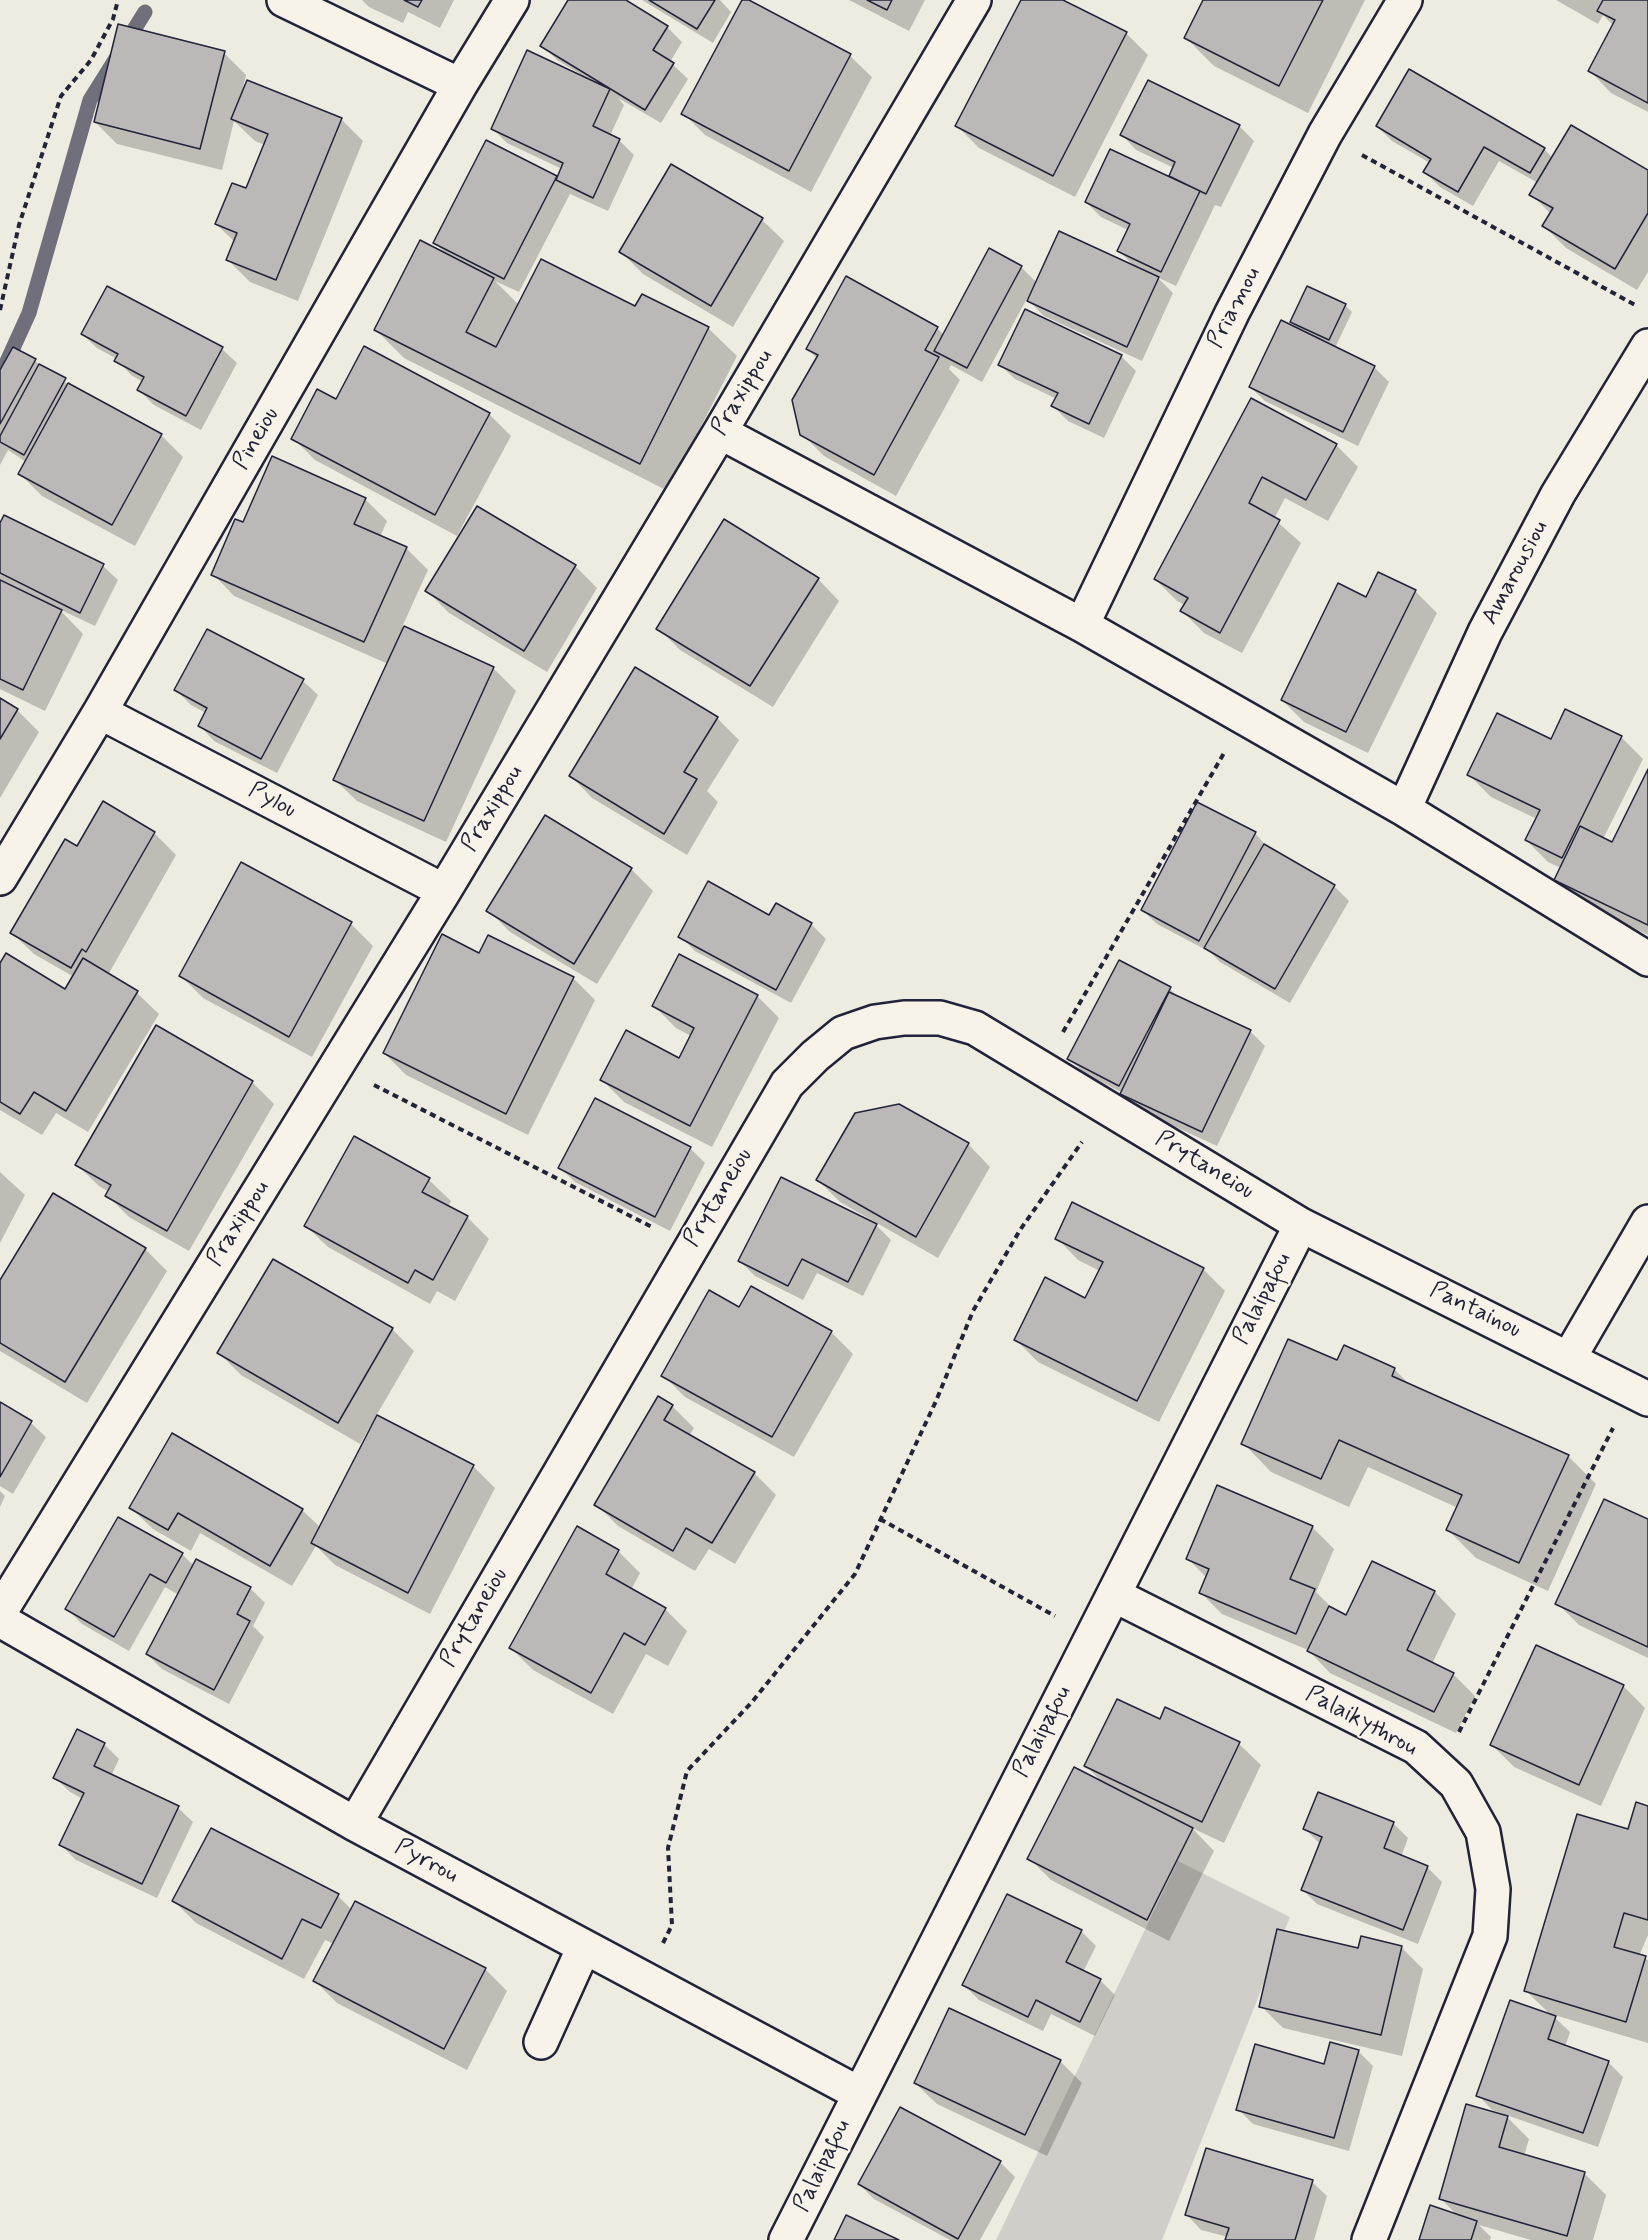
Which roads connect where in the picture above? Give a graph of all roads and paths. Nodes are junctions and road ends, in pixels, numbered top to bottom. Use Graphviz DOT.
graph roads {
  1 [pos="118,0"];
  2 [pos="284,0"];
  3 [pos="512,0"];
  4 [pos="974,0"];
  5 [pos="1405,0"];
  6 [pos="460,85"];
  7 [pos="1325,134"];
  8 [pos="0,310"];
  9 [pos="1648,312"];
  10 [pos="1648,346"];
  11 [pos="720,432"];
  12 [pos="1082,626"];
  13 [pos="100,712"];
  14 [pos="1244,718"];
  15 [pos="1404,809"];
  16 [pos="0,878"];
  17 [pos="444,891"];
  18 [pos="1648,959"];
  19 [pos="336,1066"];
  20 [pos="1042,1068"];
  21 [pos="1107,1107"];
  22 [pos="1648,1222"];
  23 [pos="1301,1225"];
  24 [pos="690,1246"];
  25 [pos="1569,1358"];
  26 [pos="1640,1395"];
  27 [pos="880,1519"];
  28 [pos="1114,1595"];
  29 [pos="0,1612"];
  30 [pos="0,1620"];
  31 [pos="1092,1637"];
  32 [pos="1440,1770"];
  33 [pos="355,1824"];
  34 [pos="584,1947"];
  35 [pos="645,1980"];
  36 [pos="541,2042"];
  37 [pos="858,2093"];
  38 [pos="786,2240"];
  39 [pos="1369,2240"];
  1 -- 8 [label="path"];
  2 -- 6 [label="street"];
  3 -- 6 [label="street, Pineiou"];
  4 -- 11 [label="street, Praxippou"];
  5 -- 7 [label="street, Priamou"];
  6 -- 13 [label="street, Pineiou"];
  7 -- 9 [label="path"];
  7 -- 12 [label="street, Priamou"];
  10 -- 15 [label="street, Amarousiou"];
  11 -- 12 [label="street"];
  11 -- 17 [label="street, Praxippou"];
  12 -- 14 [label="street"];
  13 -- 16 [label="street, Pineiou"];
  13 -- 17 [label="street, Pylou"];
  14 -- 15 [label="street"];
  14 -- 20 [label="path"];
  15 -- 18 [label="street"];
  17 -- 19 [label="street, Praxippou"];
  19 -- 24 [label="path"];
  19 -- 29 [label="street, Praxippou"];
  20 -- 21 [label="street, Prytaneiou"];
  20 -- 24 [label="street, Prytaneiou"];
  21 -- 23 [label="street, Prytaneiou"];
  21 -- 27 [label="path"];
  22 -- 25 [label="street"];
  23 -- 25 [label="street, Pantainou"];
  23 -- 28 [label="street, Palaipafou"];
  24 -- 33 [label="street, Prytaneiou"];
  25 -- 26 [label="street, Pantainou"];
  26 -- 32 [label="path"];
  27 -- 31 [label="path"];
  27 -- 35 [label="path"];
  28 -- 31 [label="street, Palaipafou"];
  28 -- 32 [label="street, Palaikythrou"];
  30 -- 33 [label="street, Pyrrou"];
  31 -- 37 [label="street, Palaipafou"];
  32 -- 39 [label="street, Palaikythrou"];
  33 -- 34 [label="street, Pyrrou"];
  34 -- 35 [label="street, Pyrrou"];
  34 -- 36 [label="street"];
  35 -- 37 [label="street, Pyrrou"];
  37 -- 38 [label="street, Palaipafou"];
}
